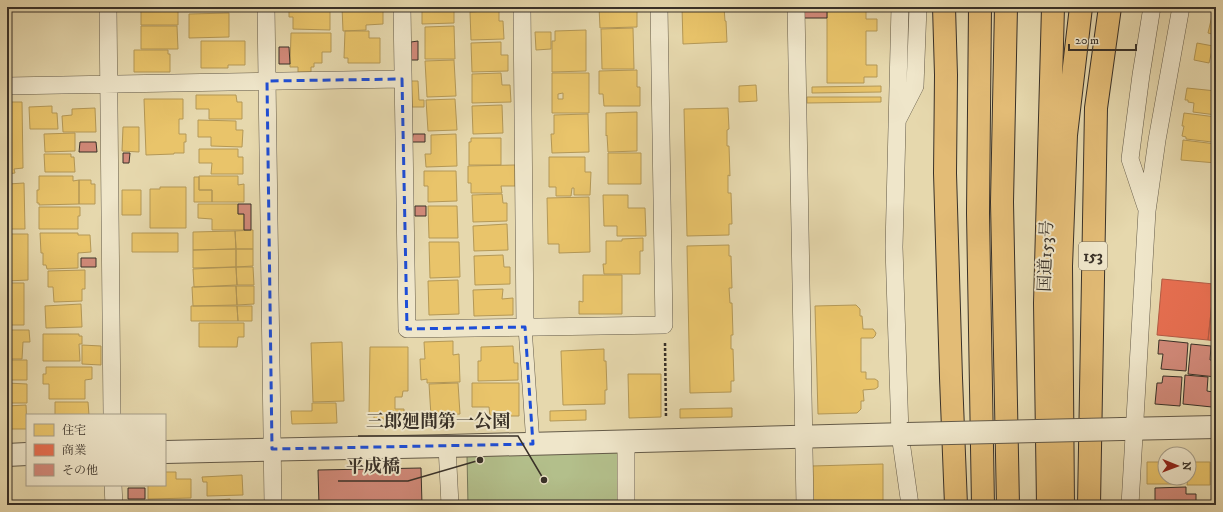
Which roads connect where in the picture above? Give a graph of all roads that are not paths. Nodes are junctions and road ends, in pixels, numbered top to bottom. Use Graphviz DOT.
graph roads {
  1 [pos="108,7"];
  2 [pos="266,7"];
  3 [pos="402,7"];
  4 [pos="522,7"];
  5 [pos="659,7"];
  6 [pos="796,7"];
  7 [pos="900,7"];
  8 [pos="918,7"];
  9 [pos="944,7"];
  10 [pos="980,7"];
  11 [pos="1006,7"];
  12 [pos="1053,7"];
  13 [pos="1081,7"];
  14 [pos="1110,7"];
  15 [pos="1152,7"];
  16 [pos="1181,7"];
  17 [pos="402,79"];
  18 [pos="267,81"];
  19 [pos="109,84"];
  20 [pos="7,86"];
  21 [pos="896,123"];
  22 [pos="1147,211"];
  23 [pos="525,327"];
  24 [pos="112,414"];
  25 [pos="1216,427"];
  26 [pos="1128,429"];
  27 [pos="904,434"];
  28 [pos="805,436"];
  29 [pos="626,441"];
  30 [pos="533,444"];
  31 [pos="447,446"];
  32 [pos="272,450"];
  33 [pos="166,452"];
  34 [pos="7,454"];
  35 [pos="26,454"];
  36 [pos="113,486"];
  37 [pos="114,505"];
  38 [pos="273,505"];
  39 [pos="450,505"];
  40 [pos="626,505"];
  41 [pos="805,505"];
  42 [pos="910,505"];
  43 [pos="956,505"];
  44 [pos="983,505"];
  45 [pos="1008,505"];
  46 [pos="1048,505"];
  47 [pos="1063,505"];
  48 [pos="1089,505"];
  49 [pos="1130,505"];
  1 -- 19 [label="street"];
  2 -- 18 [label="street"];
  3 -- 17 [label="street"];
  4 -- 23 [label="street"];
  5 -- 23 [label="street"];
  6 -- 28 [label="street"];
  7 -- 21 [label="street"];
  8 -- 21 [label="street"];
  9 -- 43 [label="highway"];
  10 -- 44 [label="highway"];
  11 -- 45 [label="highway"];
  12 -- 46 [label="highway, 国道153号"];
  13 -- 47 [label="highway"];
  14 -- 48 [label="highway, 153"];
  15 -- 22 [label="street"];
  16 -- 22 [label="street"];
  17 -- 18 [label="street"];
  17 -- 23 [label="street"];
  18 -- 19 [label="street"];
  18 -- 32 [label="street"];
  19 -- 20 [label="street"];
  19 -- 24 [label="street"];
  21 -- 27 [label="street"];
  22 -- 26 [label="street"];
  23 -- 30 [label="street"];
  25 -- 26 [label="street"];
  26 -- 27 [label="street, bridge"];
  26 -- 49 [label="street"];
  27 -- 28 [label="street"];
  27 -- 42 [label="street"];
  28 -- 29 [label="street"];
  28 -- 41 [label="street"];
  29 -- 30 [label="street"];
  29 -- 40 [label="street"];
  30 -- 31 [label="street"];
  31 -- 32 [label="street"];
  31 -- 39 [label="street"];
  32 -- 33 [label="street"];
  32 -- 38 [label="street"];
  34 -- 35 [label="street"];
  36 -- 37 [label="street"];
}
